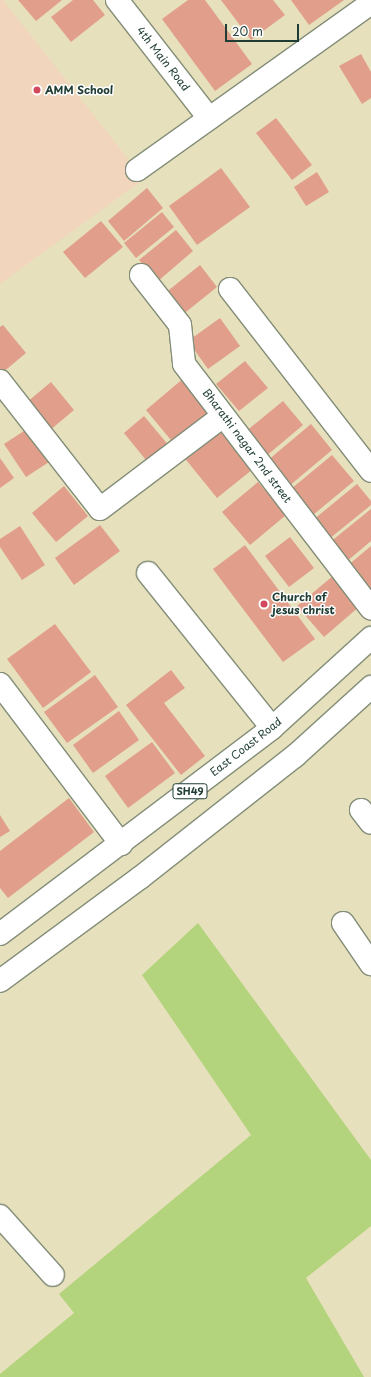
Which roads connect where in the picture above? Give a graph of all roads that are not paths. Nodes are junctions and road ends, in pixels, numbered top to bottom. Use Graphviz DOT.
graph roads {
  1 [pos="117,0"];
  2 [pos="371,3"];
  3 [pos="209,118"];
  4 [pos="137,170"];
  5 [pos="141,275"];
  6 [pos="230,289"];
  7 [pos="0,381"];
  8 [pos="224,416"];
  9 [pos="371,471"];
  10 [pos="148,573"];
  11 [pos="371,609"];
  12 [pos="371,638"];
  13 [pos="0,684"];
  14 [pos="371,687"];
  15 [pos="272,728"];
  16 [pos="121,844"];
  17 [pos="343,923"];
  18 [pos="0,934"];
  19 [pos="371,964"];
  20 [pos="0,981"];
  21 [pos="0,1216"];
  22 [pos="53,1275"];
  1 -- 3 [label="street, 4th Main Road"];
  2 -- 3 [label="street"];
  3 -- 4 [label="street"];
  5 -- 8 [label="street, Bharathi nagar 2nd street"];
  6 -- 9 [label="street"];
  7 -- 8 [label="street"];
  8 -- 11 [label="street, Bharathi nagar 2nd street"];
  10 -- 15 [label="street"];
  12 -- 15 [label="street, East Coast Road / SH49"];
  13 -- 16 [label="street"];
  14 -- 20 [label="street"];
  15 -- 16 [label="street, East Coast Road / SH49"];
  16 -- 18 [label="street, East Coast Road / SH49"];
  17 -- 19 [label="street"];
  21 -- 22 [label="street"];
}
